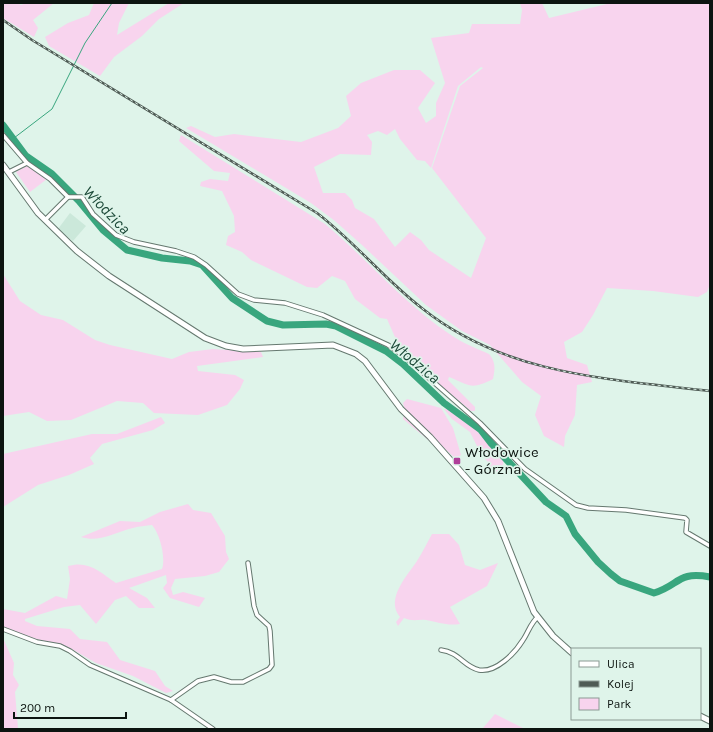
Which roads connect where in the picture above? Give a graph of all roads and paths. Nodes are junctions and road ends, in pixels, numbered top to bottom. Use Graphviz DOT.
graph roads {
  1 [pos="3,135"];
  2 [pos="27,162"];
  3 [pos="3,165"];
  4 [pos="9,172"];
  5 [pos="69,197"];
  6 [pos="45,220"];
  7 [pos="710,546"];
  8 [pos="248,563"];
  9 [pos="538,617"];
  10 [pos="3,629"];
  11 [pos="441,650"];
  12 [pos="571,652"];
  13 [pos="171,700"];
  14 [pos="701,716"];
  15 [pos="710,721"];
  16 [pos="213,729"];
  1 -- 2 [label="street"];
  2 -- 4 [label="street"];
  2 -- 5 [label="street"];
  3 -- 4 [label="street"];
  4 -- 6 [label="street"];
  5 -- 6 [label="street"];
  5 -- 7 [label="street"];
  6 -- 9 [label="street"];
  8 -- 13 [label="street"];
  9 -- 11 [label="street"];
  9 -- 12 [label="street"];
  10 -- 13 [label="street"];
  13 -- 16 [label="street"];
  14 -- 15 [label="street"];
}
